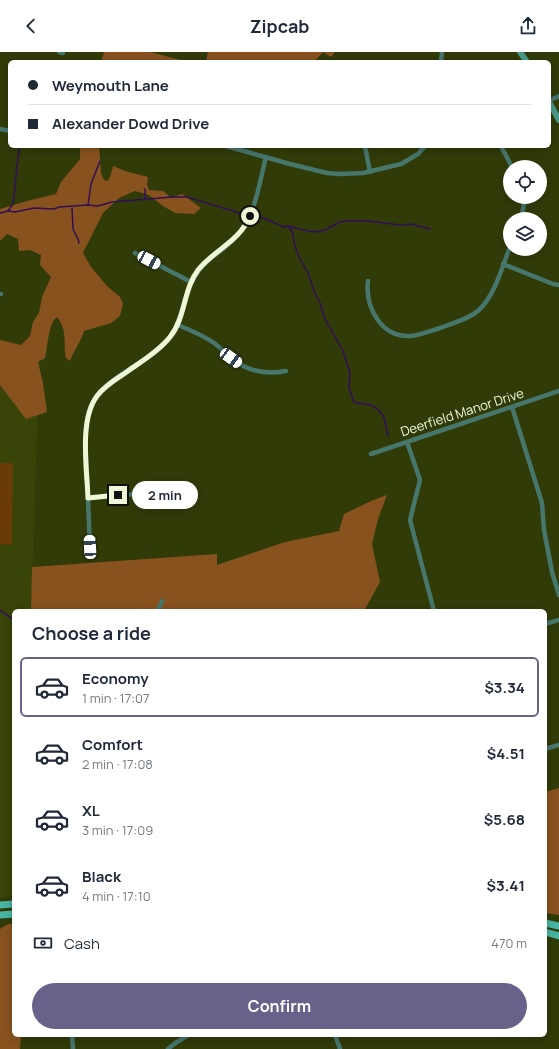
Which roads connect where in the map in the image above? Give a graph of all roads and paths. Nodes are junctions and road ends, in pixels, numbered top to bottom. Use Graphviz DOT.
graph roads {
  1 [pos="551,106"];
  2 [pos="559,120"];
  3 [pos="233,148"];
  4 [pos="365,148"];
  5 [pos="423,148"];
  6 [pos="502,148"];
  7 [pos="266,157"];
  8 [pos="508,160"];
  9 [pos="370,172"];
  10 [pos="135,252"];
  11 [pos="506,256"];
  12 [pos="503,264"];
  13 [pos="368,281"];
  14 [pos="191,282"];
  15 [pos="559,285"];
  16 [pos="178,325"];
  17 [pos="286,371"];
  18 [pos="559,391"];
  19 [pos="512,407"];
  20 [pos="407,442"];
  21 [pos="371,454"];
  22 [pos="147,493"];
  23 [pos="88,498"];
  24 [pos="90,547"];
  25 [pos="559,595"];
  26 [pos="162,601"];
  27 [pos="159,609"];
  28 [pos="433,609"];
  29 [pos="559,620"];
  30 [pos="547,623"];
  31 [pos="559,745"];
  32 [pos="547,748"];
  33 [pos="12,904"];
  34 [pos="0,905"];
  35 [pos="12,914"];
  36 [pos="0,915"];
  37 [pos="547,923"];
  38 [pos="559,926"];
  39 [pos="547,933"];
  40 [pos="559,936"];
  41 [pos="72,1037"];
  42 [pos="183,1037"];
  43 [pos="335,1037"];
  44 [pos="73,1049"];
  45 [pos="168,1049"];
  46 [pos="340,1049"];
  1 -- 2 [label="street"];
  3 -- 7 [label="street"];
  4 -- 9 [label="street"];
  5 -- 9 [label="street"];
  6 -- 8 [label="street"];
  7 -- 9 [label="street"];
  7 -- 14 [label="street"];
  10 -- 14 [label="street"];
  11 -- 12 [label="street"];
  12 -- 13 [label="street"];
  12 -- 15 [label="street"];
  14 -- 16 [label="street"];
  16 -- 17 [label="street"];
  16 -- 23 [label="street"];
  18 -- 19 [label="street, Deerfield Manor Drive"];
  19 -- 20 [label="street, Deerfield Manor Drive"];
  19 -- 25 [label="street"];
  20 -- 21 [label="street, Deerfield Manor Drive"];
  20 -- 28 [label="street"];
  22 -- 23 [label="street"];
  23 -- 24 [label="street"];
  26 -- 27 [label="street"];
  29 -- 30 [label="street"];
  31 -- 32 [label="street"];
  33 -- 34 [label="main road"];
  35 -- 36 [label="main road"];
  37 -- 38 [label="main road"];
  39 -- 40 [label="main road"];
  41 -- 44 [label="street"];
  42 -- 45 [label="street"];
  43 -- 46 [label="street"];
}
